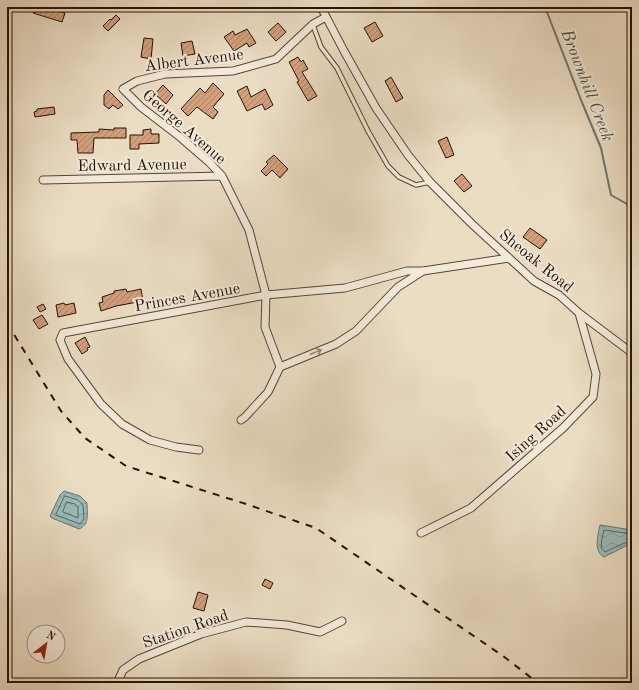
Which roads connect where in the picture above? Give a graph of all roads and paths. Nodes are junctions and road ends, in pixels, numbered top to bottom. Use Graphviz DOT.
graph roads {
  1 [pos="321,7"];
  2 [pos="326,16"];
  3 [pos="313,24"];
  4 [pos="123,89"];
  5 [pos="222,176"];
  6 [pos="43,180"];
  7 [pos="430,182"];
  8 [pos="509,258"];
  9 [pos="423,271"];
  10 [pos="266,295"];
  11 [pos="579,313"];
  12 [pos="632,354"];
  13 [pos="280,367"];
  14 [pos="241,420"];
  15 [pos="200,450"];
  16 [pos="420,533"];
  17 [pos="342,620"];
  18 [pos="117,683"];
  1 -- 2 [label="street, Sheoak Road"];
  2 -- 3 [label="street, Albert Avenue"];
  2 -- 7 [label="street, Sheoak Road"];
  3 -- 4 [label="street, Albert Avenue"];
  3 -- 7 [label="lane"];
  4 -- 5 [label="street, George Avenue"];
  5 -- 6 [label="street, Edward Avenue"];
  5 -- 10 [label="street, George Avenue"];
  7 -- 8 [label="street, Sheoak Road"];
  8 -- 9 [label="street, Princes Avenue"];
  8 -- 11 [label="street, Sheoak Road"];
  9 -- 10 [label="street, Princes Avenue"];
  13 -- 9 [label="street, one-way"];
  10 -- 13 [label="street, George Avenue"];
  10 -- 15 [label="street, Princes Avenue"];
  11 -- 12 [label="street, Sheoak Road"];
  11 -- 16 [label="street, Ising Road"];
  13 -- 14 [label="street"];
  17 -- 18 [label="street, Station Road"];
}
